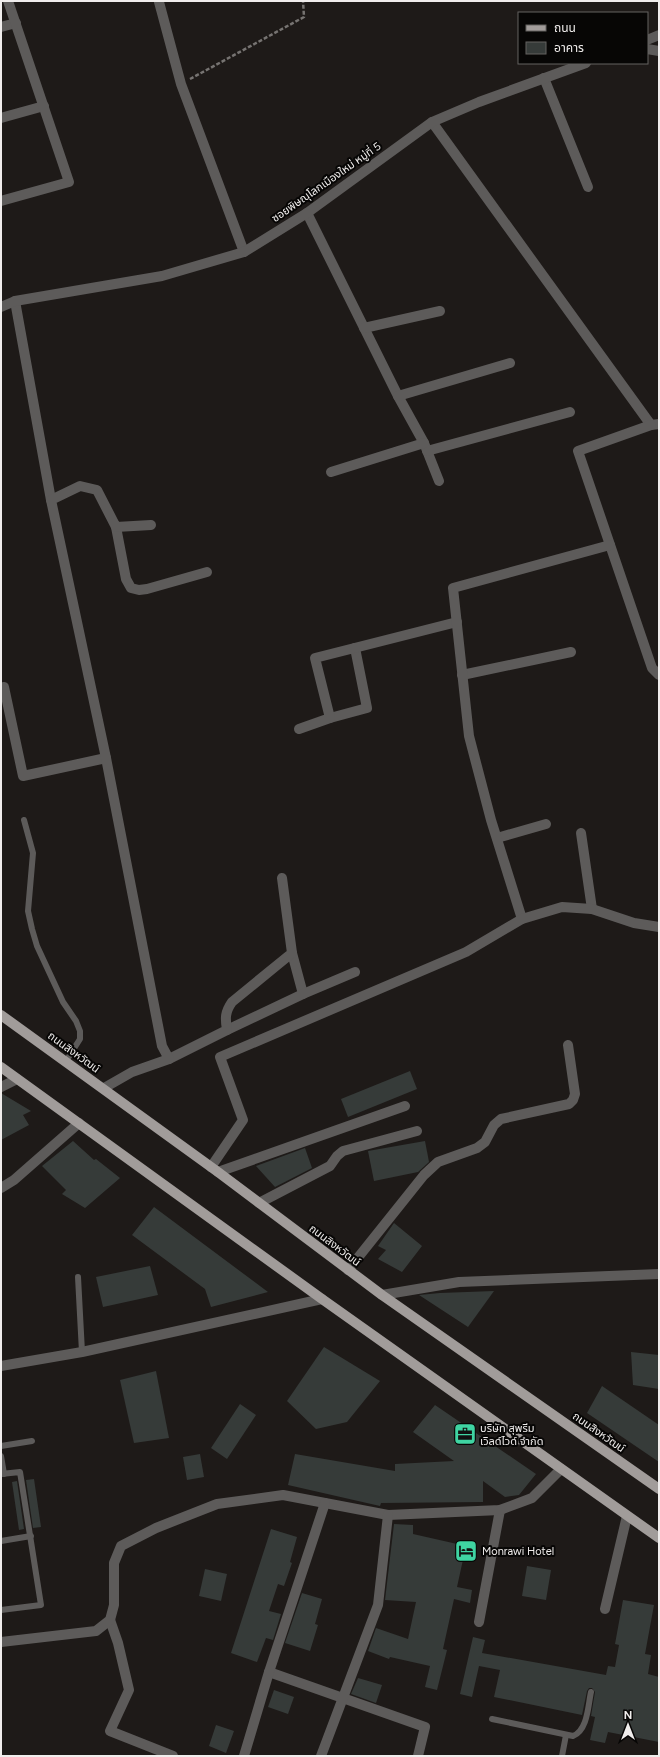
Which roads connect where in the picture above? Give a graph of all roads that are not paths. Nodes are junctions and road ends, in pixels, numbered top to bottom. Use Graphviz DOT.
graph roads {
  1 [pos="8,1"];
  2 [pos="159,2"];
  3 [pos="16,23"];
  4 [pos="1,27"];
  5 [pos="659,35"];
  6 [pos="648,40"];
  7 [pos="648,49"];
  8 [pos="659,51"];
  9 [pos="583,64"];
  10 [pos="544,78"];
  11 [pos="44,106"];
  12 [pos="1,118"];
  13 [pos="432,122"];
  14 [pos="588,187"];
  15 [pos="1,201"];
  16 [pos="307,213"];
  17 [pos="244,252"];
  18 [pos="15,301"];
  19 [pos="1,307"];
  20 [pos="440,311"];
  21 [pos="364,328"];
  22 [pos="510,363"];
  23 [pos="398,396"];
  24 [pos="570,412"];
  25 [pos="655,424"];
  26 [pos="425,447"];
  27 [pos="331,472"];
  28 [pos="440,481"];
  29 [pos="51,500"];
  30 [pos="151,525"];
  31 [pos="116,527"];
  32 [pos="610,545"];
  33 [pos="207,572"];
  34 [pos="457,622"];
  35 [pos="355,648"];
  36 [pos="571,652"];
  37 [pos="462,675"];
  38 [pos="659,675"];
  39 [pos="4,687"];
  40 [pos="330,718"];
  41 [pos="299,729"];
  42 [pos="106,758"];
  43 [pos="24,820"];
  44 [pos="546,824"];
  45 [pos="581,833"];
  46 [pos="496,838"];
  47 [pos="282,878"];
  48 [pos="592,909"];
  49 [pos="522,920"];
  50 [pos="659,927"];
  51 [pos="292,953"];
  52 [pos="354,972"];
  53 [pos="303,994"];
  54 [pos="1,1015"];
  55 [pos="227,1030"];
  56 [pos="568,1045"];
  57 [pos="169,1059"];
  58 [pos="66,1061"];
  59 [pos="1,1067"];
  60 [pos="17,1078"];
  61 [pos="1,1087"];
  62 [pos="104,1088"];
  63 [pos="405,1106"];
  64 [pos="79,1123"];
  65 [pos="417,1131"];
  66 [pos="215,1170"];
  67 [pos="1,1188"];
  68 [pos="259,1203"];
  69 [pos="348,1270"];
  70 [pos="659,1274"];
  71 [pos="78,1277"];
  72 [pos="382,1295"];
  73 [pos="322,1299"];
  74 [pos="82,1352"];
  75 [pos="1,1366"];
  76 [pos="32,1442"];
  77 [pos="1,1446"];
  78 [pos="1,1456"];
  79 [pos="560,1469"];
  80 [pos="2,1474"];
  81 [pos="659,1489"];
  82 [pos="325,1503"];
  83 [pos="500,1510"];
  84 [pos="388,1515"];
  85 [pos="627,1516"];
  86 [pos="31,1536"];
  87 [pos="659,1538"];
  88 [pos="1,1541"];
  89 [pos="605,1609"];
  90 [pos="1,1610"];
  91 [pos="110,1620"];
  92 [pos="479,1622"];
  93 [pos="1,1642"];
  94 [pos="269,1672"];
  95 [pos="590,1692"];
  96 [pos="342,1698"];
  97 [pos="492,1719"];
  98 [pos="566,1735"];
  99 [pos="174,1756"];
  100 [pos="244,1756"];
  101 [pos="321,1756"];
  102 [pos="418,1756"];
  103 [pos="562,1756"];
  1 -- 3 [label="street"];
  2 -- 17 [label="street"];
  3 -- 4 [label="street"];
  3 -- 11 [label="street"];
  5 -- 6 [label="street"];
  7 -- 8 [label="street"];
  9 -- 10 [label="street, ซอยพิษณุโลกเมืองใหม่ หมู่ที่ 5"];
  10 -- 13 [label="street, ซอยพิษณุโลกเมืองใหม่ หมู่ที่ 5"];
  10 -- 14 [label="street"];
  11 -- 12 [label="street"];
  11 -- 15 [label="street"];
  13 -- 16 [label="street, ซอยพิษณุโลกเมืองใหม่ หมู่ที่ 5"];
  13 -- 25 [label="street"];
  16 -- 17 [label="street, ซอยพิษณุโลกเมืองใหม่ หมู่ที่ 5"];
  16 -- 21 [label="street"];
  17 -- 18 [label="street, ซอยพิษณุโลกเมืองใหม่ หมู่ที่ 5"];
  18 -- 19 [label="street, ซอยพิษณุโลกเมืองใหม่ หมู่ที่ 5"];
  18 -- 29 [label="street"];
  20 -- 21 [label="street"];
  21 -- 23 [label="street"];
  22 -- 23 [label="street"];
  23 -- 26 [label="street"];
  24 -- 26 [label="street"];
  25 -- 32 [label="street"];
  26 -- 27 [label="street"];
  26 -- 28 [label="street"];
  29 -- 31 [label="street"];
  29 -- 42 [label="street"];
  30 -- 31 [label="street"];
  31 -- 33 [label="street"];
  32 -- 34 [label="street"];
  32 -- 38 [label="street"];
  34 -- 35 [label="street"];
  34 -- 37 [label="street"];
  35 -- 40 [label="street"];
  35 -- 40 [label="street"];
  36 -- 37 [label="street"];
  37 -- 46 [label="street"];
  39 -- 42 [label="street"];
  40 -- 41 [label="street"];
  42 -- 57 [label="street"];
  43 -- 58 [label="lane"];
  44 -- 46 [label="street"];
  45 -- 48 [label="street"];
  46 -- 49 [label="street"];
  47 -- 51 [label="street"];
  48 -- 49 [label="street"];
  48 -- 50 [label="street"];
  49 -- 66 [label="street"];
  51 -- 53 [label="street"];
  51 -- 55 [label="street"];
  52 -- 53 [label="street"];
  53 -- 55 [label="street"];
  54 -- 58 [label="main road, ถนนสิงหวัฒน์"];
  55 -- 57 [label="street"];
  56 -- 69 [label="street"];
  57 -- 62 [label="street"];
  58 -- 62 [label="main road, ถนนสิงหวัฒน์"];
  59 -- 60 [label="main road"];
  60 -- 61 [label="street"];
  60 -- 64 [label="main road"];
  62 -- 66 [label="main road, ถนนสิงหวัฒน์"];
  63 -- 66 [label="street"];
  64 -- 67 [label="street"];
  64 -- 73 [label="main road"];
  65 -- 68 [label="street"];
  66 -- 68 [label="main road, ถนนสิงหวัฒน์"];
  68 -- 69 [label="main road, ถนนสิงหวัฒน์"];
  69 -- 72 [label="main road, ถนนสิงหวัฒน์"];
  70 -- 72 [label="street"];
  71 -- 74 [label="lane"];
  72 -- 81 [label="main road, ถนนสิงหวัฒน์"];
  73 -- 74 [label="street"];
  73 -- 79 [label="main road"];
  74 -- 75 [label="street"];
  76 -- 77 [label="lane"];
  78 -- 80 [label="lane"];
  79 -- 83 [label="street"];
  79 -- 85 [label="main road"];
  80 -- 86 [label="lane"];
  82 -- 84 [label="street"];
  82 -- 91 [label="street"];
  82 -- 94 [label="street"];
  83 -- 84 [label="street"];
  83 -- 92 [label="street"];
  84 -- 96 [label="street"];
  85 -- 87 [label="main road"];
  85 -- 89 [label="street"];
  86 -- 88 [label="lane"];
  86 -- 90 [label="lane"];
  91 -- 93 [label="street"];
  91 -- 99 [label="street"];
  94 -- 96 [label="street"];
  94 -- 100 [label="street"];
  95 -- 98 [label="lane"];
  96 -- 101 [label="street"];
  96 -- 102 [label="street"];
  97 -- 98 [label="lane"];
  98 -- 103 [label="lane"];
}
